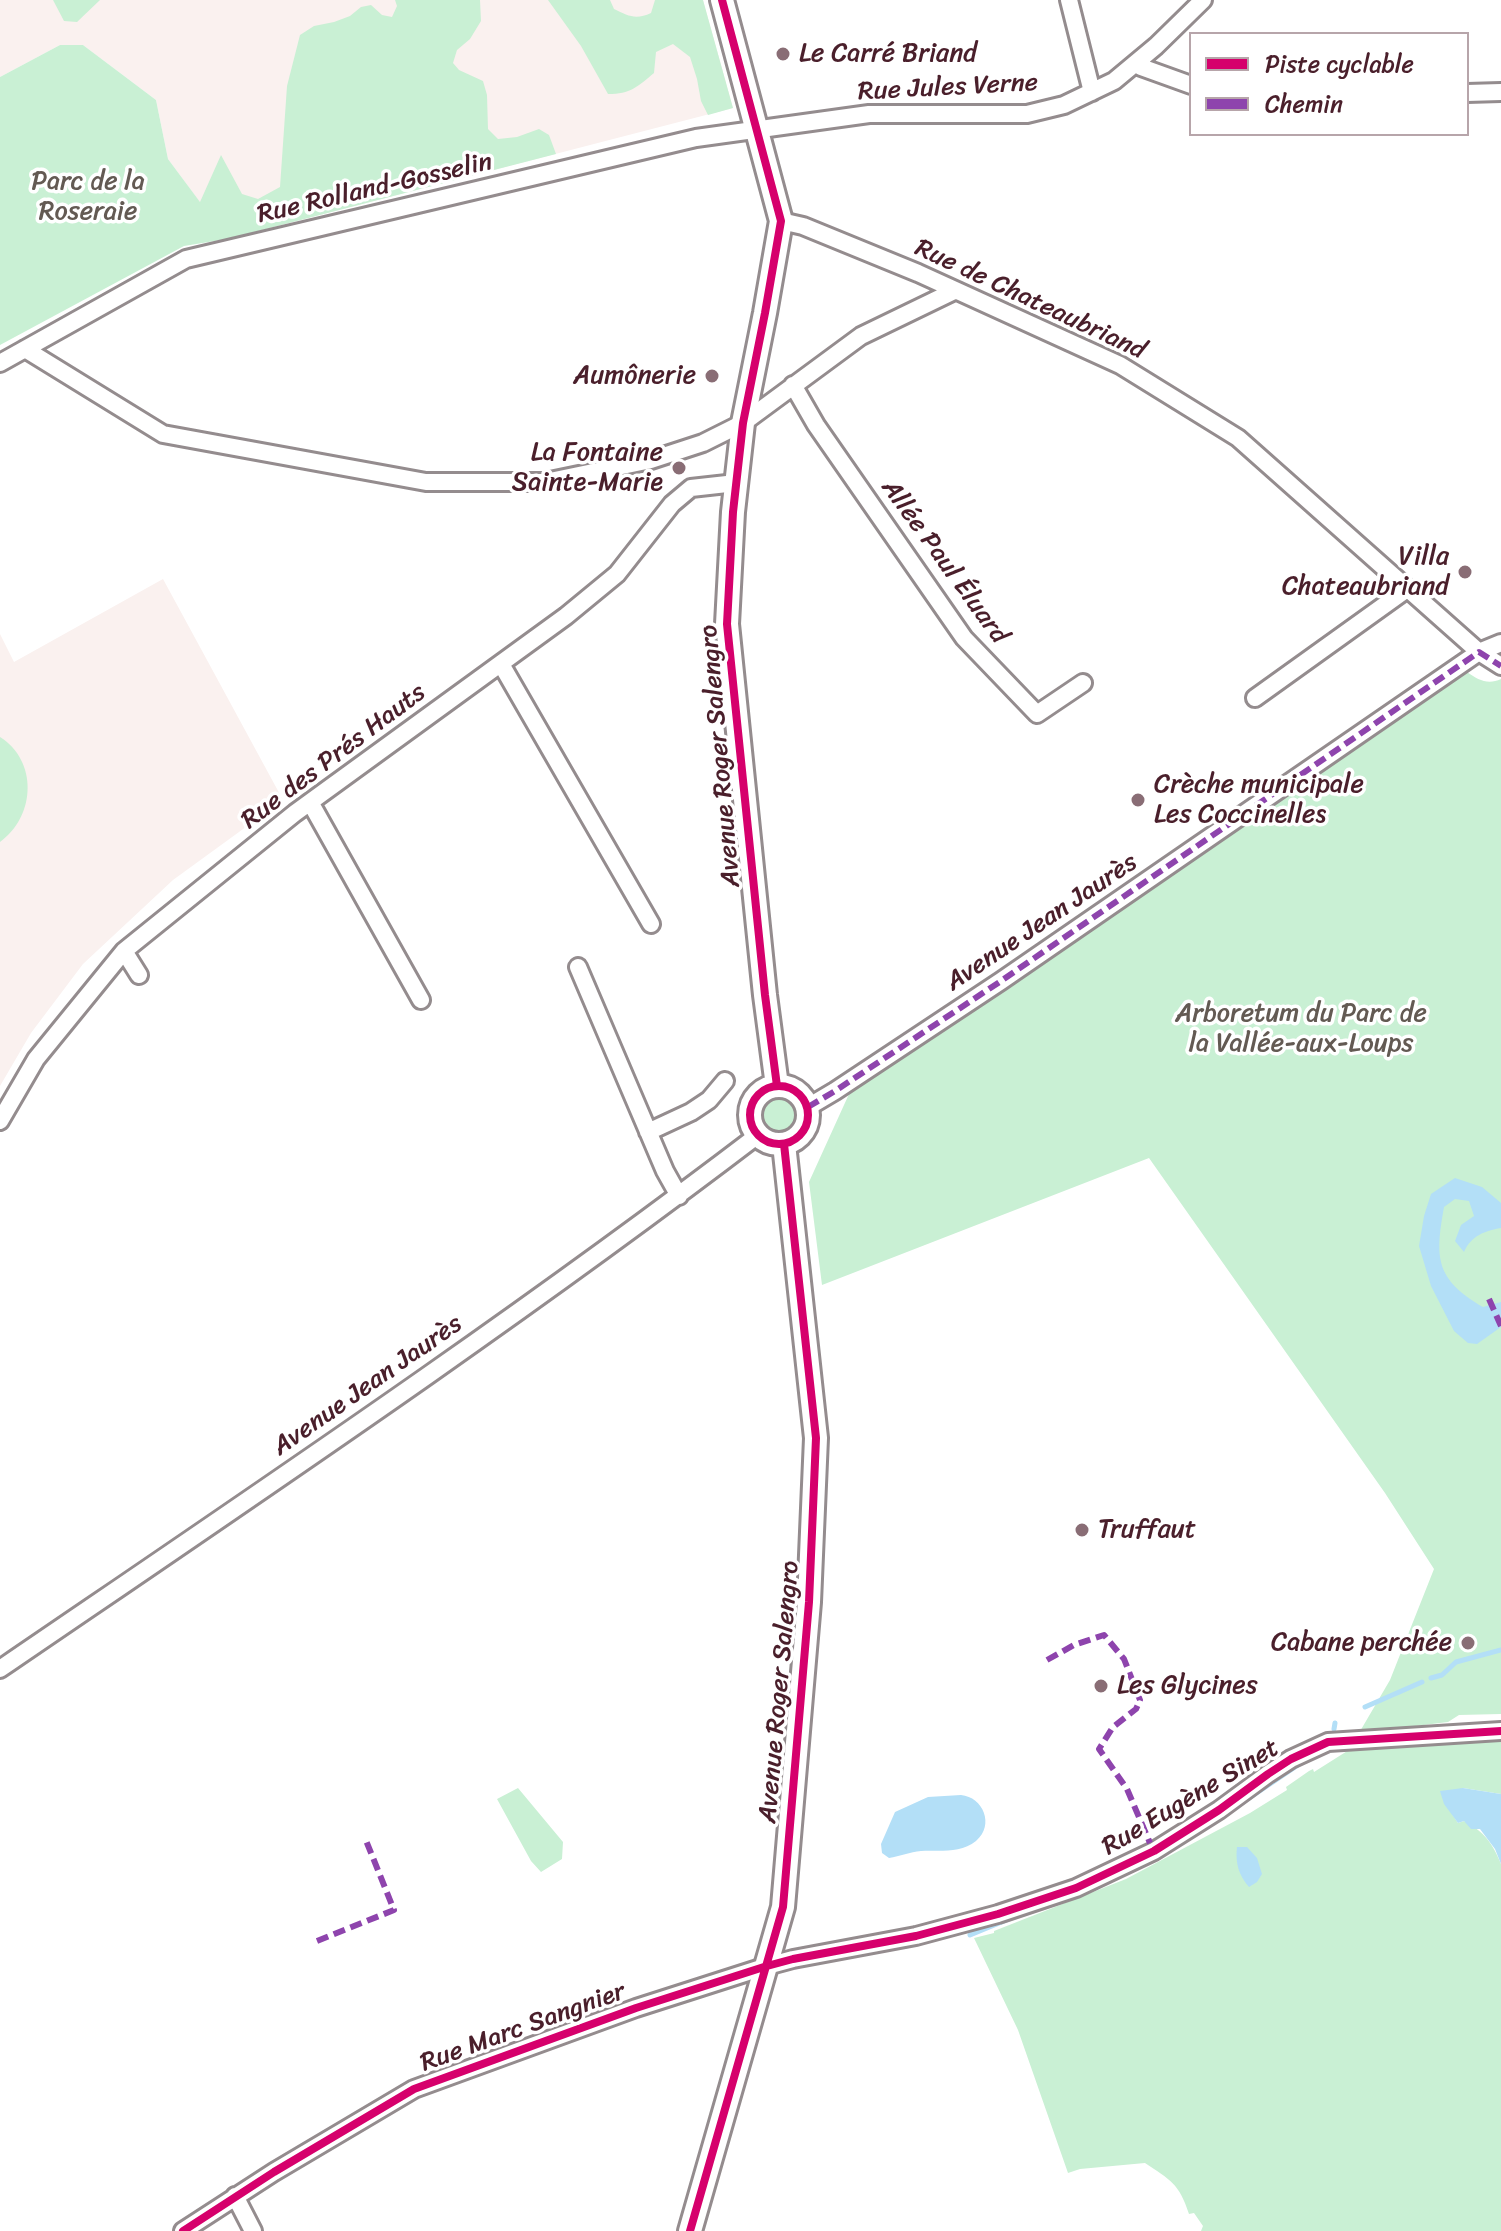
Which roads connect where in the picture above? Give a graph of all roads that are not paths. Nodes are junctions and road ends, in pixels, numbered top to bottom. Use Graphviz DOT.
graph roads {
  1 [pos="722,0"];
  2 [pos="1069,0"];
  3 [pos="1203,0"];
  4 [pos="1137,63"];
  5 [pos="1189,84"];
  6 [pos="1092,92"];
  7 [pos="1501,92"];
  8 [pos="1469,93"];
  9 [pos="756,131"];
  10 [pos="781,221"];
  11 [pos="954,291"];
  12 [pos="25,349"];
  13 [pos="0,363"];
  14 [pos="793,385"];
  15 [pos="743,423"];
  16 [pos="736,483"];
  17 [pos="1407,589"];
  18 [pos="1501,643"];
  19 [pos="1479,652"];
  20 [pos="501,664"];
  21 [pos="1501,666"];
  22 [pos="1083,683"];
  23 [pos="1255,698"];
  24 [pos="310,802"];
  25 [pos="651,924"];
  26 [pos="124,951"];
  27 [pos="578,967"];
  28 [pos="139,975"];
  29 [pos="421,1000"];
  30 [pos="725,1081"];
  31 [pos="777,1086"];
  32 [pos="808,1107"];
  33 [pos="0,1121"];
  34 [pos="648,1132"];
  35 [pos="758,1135"];
  36 [pos="784,1144"];
  37 [pos="679,1196"];
  38 [pos="0,1669"];
  39 [pos="1501,1731"];
  40 [pos="767,1966"];
  41 [pos="235,2196"];
  42 [pos="183,2231"];
  43 [pos="253,2231"];
  44 [pos="690,2231"];
  1 -- 9 [label="main road, Avenue Roger Salengro"];
  2 -- 6 [label="street"];
  3 -- 4 [label="street, Rue Jules Verne"];
  4 -- 5 [label="street"];
  4 -- 6 [label="street, Rue Jules Verne"];
  6 -- 9 [label="street, Rue Jules Verne"];
  7 -- 8 [label="street"];
  9 -- 10 [label="main road, Avenue Roger Salengro"];
  9 -- 12 [label="street, Rue Rolland-Gosselin"];
  10 -- 11 [label="street, Rue de Chateaubriand"];
  10 -- 15 [label="main road, Avenue Roger Salengro"];
  11 -- 14 [label="street"];
  11 -- 17 [label="street, Rue de Chateaubriand"];
  12 -- 13 [label="street, Rue Rolland-Gosselin"];
  12 -- 15 [label="street"];
  14 -- 15 [label="street"];
  14 -- 22 [label="street, Allée Paul Éluard"];
  15 -- 16 [label="main road, Avenue Roger Salengro"];
  16 -- 20 [label="street, Rue des Prés Hauts"];
  16 -- 31 [label="main road, Avenue Roger Salengro"];
  17 -- 19 [label="street, Rue de Chateaubriand"];
  17 -- 23 [label="street"];
  18 -- 19 [label="street, Avenue Jean Jaurès"];
  19 -- 21 [label="street, Rue de Chateaubriand"];
  19 -- 32 [label="street, Avenue Jean Jaurès"];
  20 -- 24 [label="street, Rue des Prés Hauts"];
  20 -- 25 [label="street"];
  24 -- 26 [label="street, Rue des Prés Hauts"];
  24 -- 29 [label="street"];
  26 -- 28 [label="street"];
  26 -- 33 [label="street, Rue des Prés Hauts"];
  27 -- 34 [label="street"];
  30 -- 34 [label="street"];
  31 -- 32 [label="main road"];
  31 -- 35 [label="main road"];
  32 -- 36 [label="main road"];
  34 -- 37 [label="street"];
  35 -- 36 [label="main road"];
  35 -- 37 [label="street, Avenue Jean Jaurès"];
  36 -- 40 [label="main road, Avenue Roger Salengro"];
  37 -- 38 [label="street, Avenue Jean Jaurès"];
  39 -- 40 [label="street, Rue Eugène Sinet"];
  40 -- 41 [label="street, Rue Marc Sangnier"];
  40 -- 44 [label="main road, Avenue Roger Salengro"];
  41 -- 42 [label="street, Rue Marc Sangnier"];
  41 -- 43 [label="street"];
}
